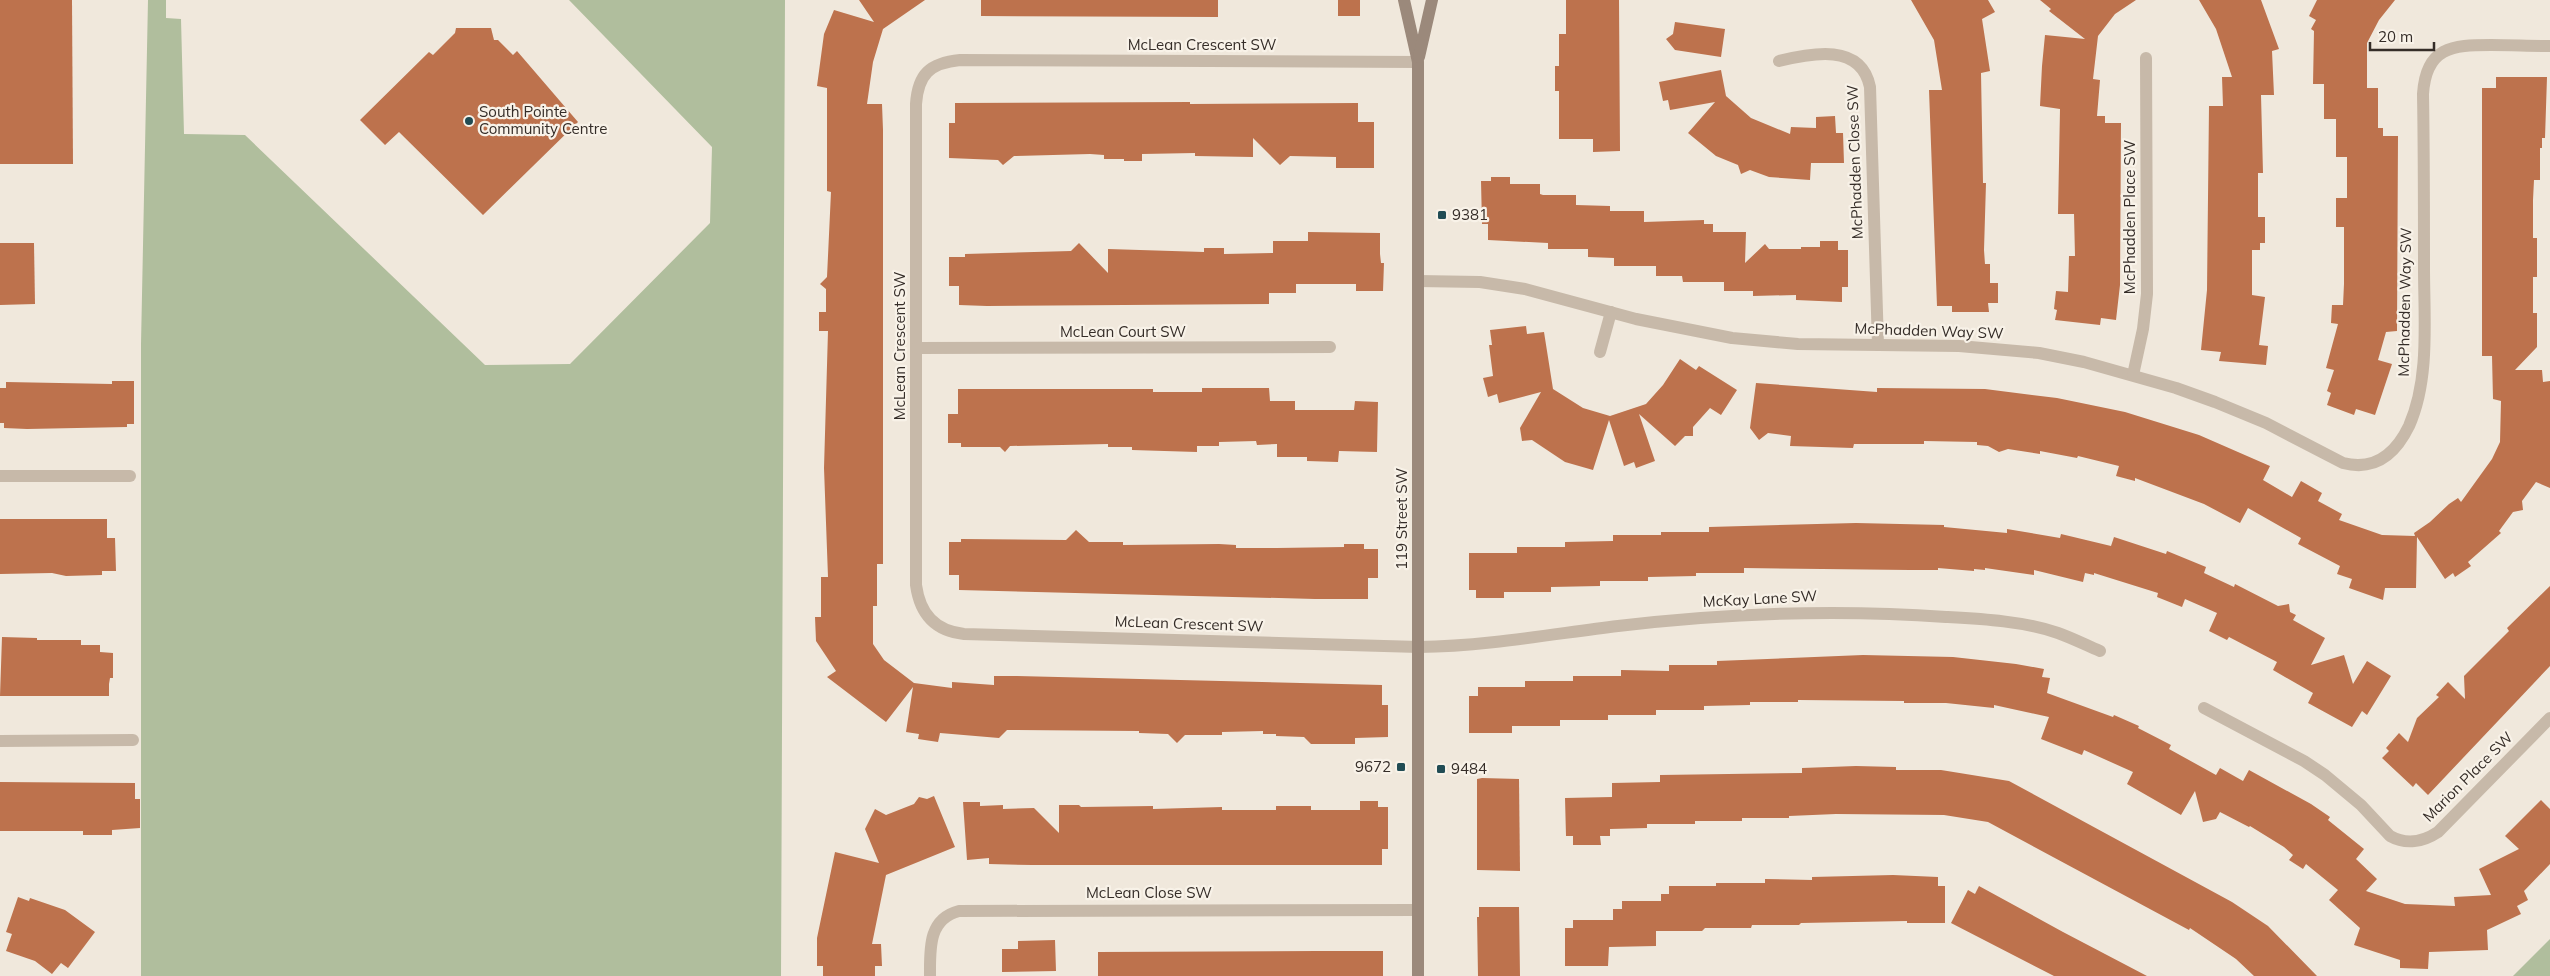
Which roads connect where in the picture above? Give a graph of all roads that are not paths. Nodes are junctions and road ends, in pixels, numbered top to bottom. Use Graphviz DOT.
graph roads {
  1 [pos="1404,0"];
  2 [pos="1432,0"];
  3 [pos="2550,46"];
  4 [pos="2146,58"];
  5 [pos="1779,60"];
  6 [pos="1418,62"];
  7 [pos="1418,281"];
  8 [pos="1611,312"];
  9 [pos="1878,345"];
  10 [pos="916,348"];
  11 [pos="1330,348"];
  12 [pos="1600,352"];
  13 [pos="2132,375"];
  14 [pos="0,476"];
  15 [pos="130,476"];
  16 [pos="1419,647"];
  17 [pos="2100,651"];
  18 [pos="2204,708"];
  19 [pos="2550,718"];
  20 [pos="133,740"];
  21 [pos="0,741"];
  22 [pos="1418,910"];
  23 [pos="930,976"];
  24 [pos="1418,976"];
  1 -- 6 [label="street, 119 Street SW"];
  2 -- 6 [label="street, 119 Street SW"];
  3 -- 13 [label="street, McPhadden Way SW"];
  4 -- 13 [label="street, McPhadden Place SW"];
  5 -- 9 [label="street, McPhadden Close SW"];
  6 -- 7 [label="street, 119 Street SW"];
  6 -- 10 [label="street, McLean Crescent SW"];
  7 -- 8 [label="street, McPhadden Way SW"];
  7 -- 16 [label="street, 119 Street SW"];
  8 -- 9 [label="street, McPhadden Way SW"];
  8 -- 12 [label="street"];
  9 -- 13 [label="street, McPhadden Way SW"];
  10 -- 11 [label="street, McLean Court SW"];
  10 -- 16 [label="street, McLean Crescent SW"];
  14 -- 15 [label="street"];
  16 -- 17 [label="street, McKay Lane SW"];
  16 -- 22 [label="street, 119 Street SW"];
  18 -- 19 [label="street, Marion Place SW"];
  20 -- 21 [label="street"];
  22 -- 23 [label="street, McLean Close SW"];
  22 -- 24 [label="street, 119 Street SW"];
}
